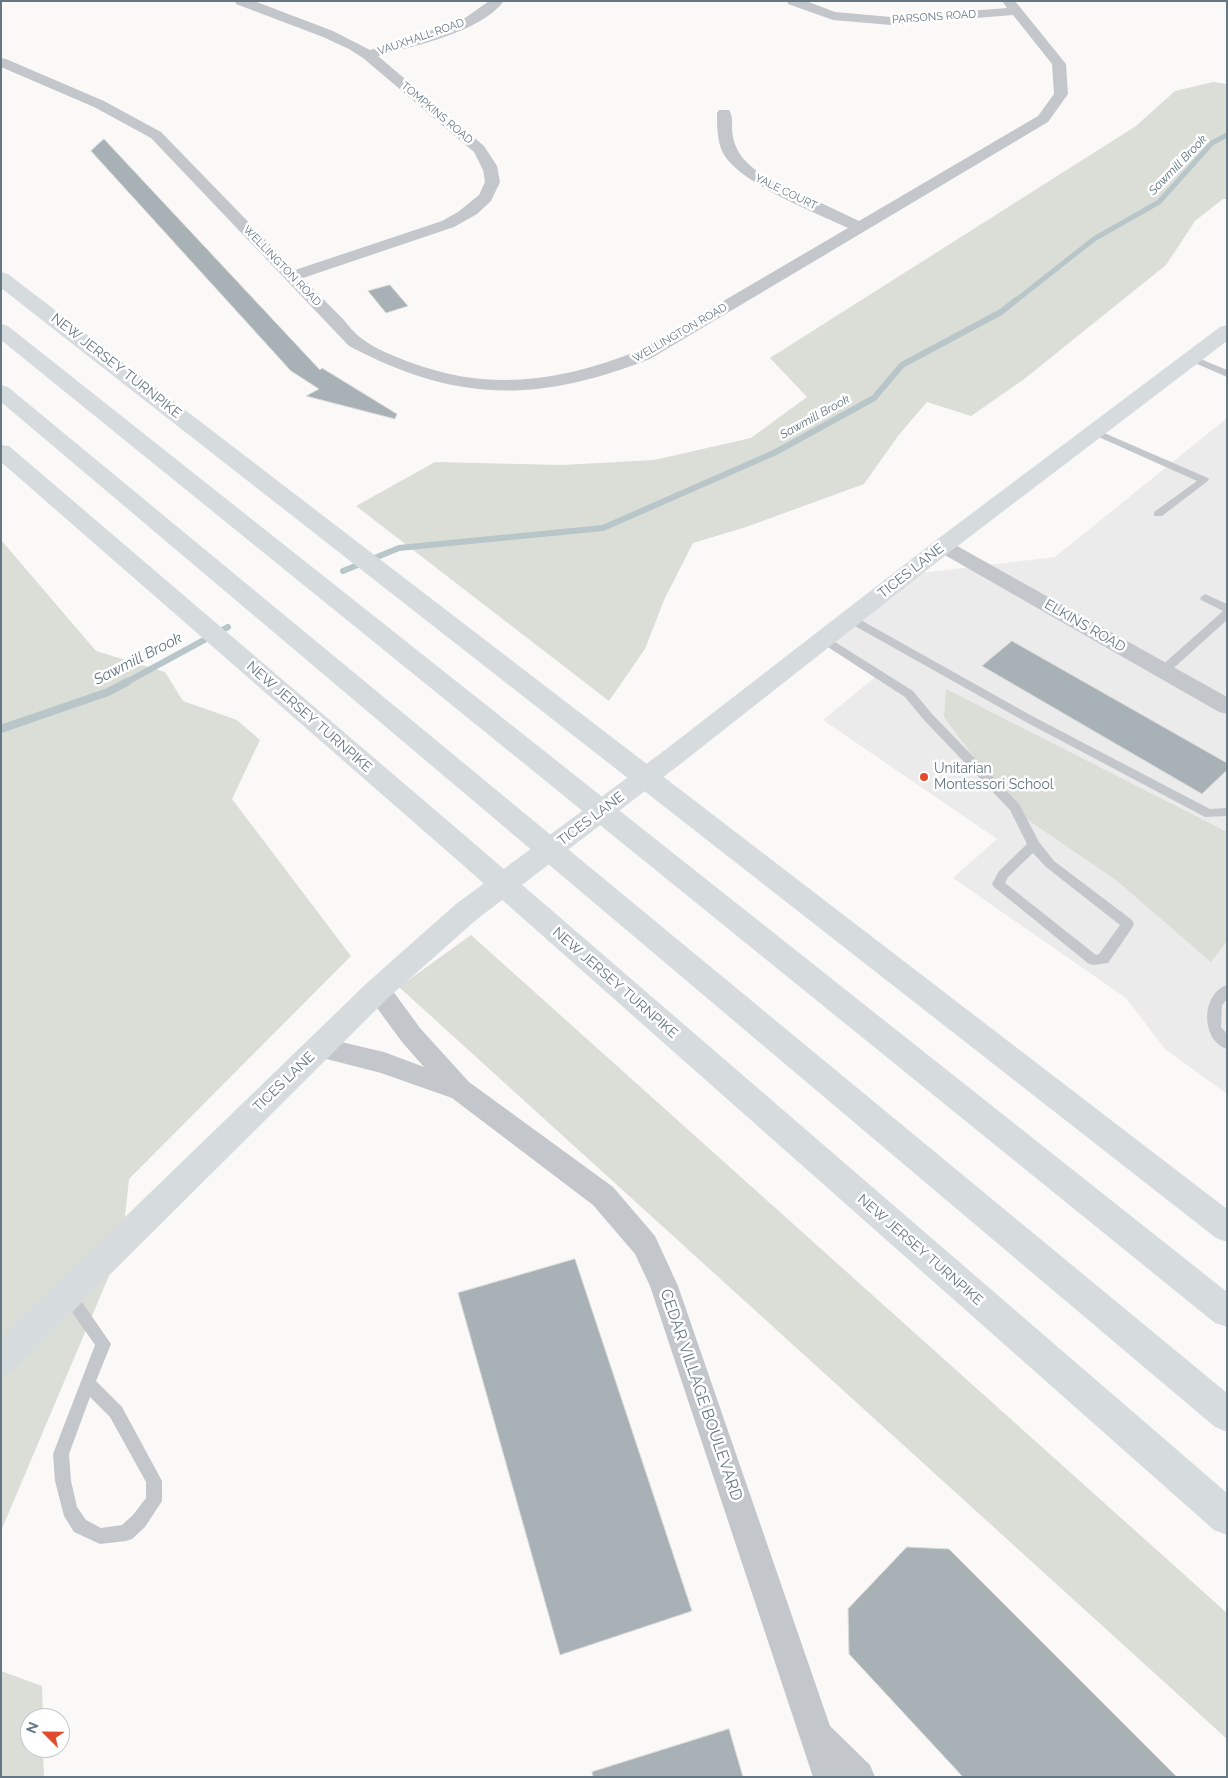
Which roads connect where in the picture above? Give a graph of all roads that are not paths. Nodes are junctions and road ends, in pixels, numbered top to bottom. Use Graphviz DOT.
graph roads {
  1 [pos="241,1"];
  2 [pos="498,1"];
  3 [pos="793,1"];
  4 [pos="1013,6"];
  5 [pos="368,55"];
  6 [pos="1,62"];
  7 [pos="724,112"];
  8 [pos="859,227"];
  9 [pos="293,276"];
  10 [pos="1,278"];
  11 [pos="1,330"];
  12 [pos="1227,331"];
  13 [pos="1191,358"];
  14 [pos="1227,374"];
  15 [pos="1,391"];
  16 [pos="1095,432"];
  17 [pos="1,451"];
  18 [pos="1158,514"];
  19 [pos="943,546"];
  20 [pos="1205,598"];
  21 [pos="1227,609"];
  22 [pos="1227,614"];
  23 [pos="850,618"];
  24 [pos="824,639"];
  25 [pos="1163,671"];
  26 [pos="1227,707"];
  27 [pos="1227,812"];
  28 [pos="1034,845"];
  29 [pos="378,990"];
  30 [pos="1227,990"];
  31 [pos="1227,1044"];
  32 [pos="320,1048"];
  33 [pos="460,1090"];
  34 [pos="1227,1228"];
  35 [pos="68,1294"];
  36 [pos="1227,1312"];
  37 [pos="1,1360"];
  38 [pos="87,1383"];
  39 [pos="1227,1415"];
  40 [pos="1227,1518"];
  41 [pos="816,1736"];
  42 [pos="830,1777"];
  43 [pos="858,1777"];
  1 -- 5 [label="street, TOMPKINS ROAD"];
  2 -- 5 [label="street, VAUXHALL ROAD"];
  3 -- 4 [label="street, PARSONS ROAD"];
  4 -- 8 [label="street, WELLINGTON ROAD"];
  5 -- 9 [label="street, TOMPKINS ROAD"];
  6 -- 9 [label="street, WELLINGTON ROAD"];
  7 -- 8 [label="street, YALE COURT"];
  8 -- 9 [label="street, WELLINGTON ROAD"];
  10 -- 34 [label="main road, NEW JERSEY TURNPIKE"];
  11 -- 36 [label="main road"];
  12 -- 13 [label="main road, TICES LANE"];
  13 -- 14 [label="lane"];
  13 -- 16 [label="main road, TICES LANE"];
  15 -- 39 [label="main road"];
  16 -- 18 [label="lane"];
  16 -- 19 [label="main road, TICES LANE"];
  17 -- 40 [label="main road, NEW JERSEY TURNPIKE"];
  19 -- 23 [label="main road, TICES LANE"];
  19 -- 25 [label="street, ELKINS ROAD"];
  20 -- 21 [label="lane"];
  22 -- 25 [label="lane"];
  23 -- 24 [label="main road, TICES LANE"];
  23 -- 27 [label="lane"];
  24 -- 28 [label="lane"];
  24 -- 29 [label="main road, TICES LANE"];
  25 -- 26 [label="street, ELKINS ROAD"];
  28 -- 28 [label="lane"];
  29 -- 32 [label="main road, TICES LANE"];
  29 -- 33 [label="street, CEDAR VILLAGE BOULEVARD"];
  30 -- 31 [label="lane"];
  32 -- 33 [label="street, CEDAR VILLAGE BOULEVARD"];
  32 -- 35 [label="main road, TICES LANE"];
  33 -- 41 [label="street, CEDAR VILLAGE BOULEVARD"];
  35 -- 37 [label="main road, TICES LANE"];
  35 -- 38 [label="lane"];
  38 -- 38 [label="lane"];
  41 -- 42 [label="street, CEDAR VILLAGE BOULEVARD"];
  41 -- 43 [label="street"];
}
